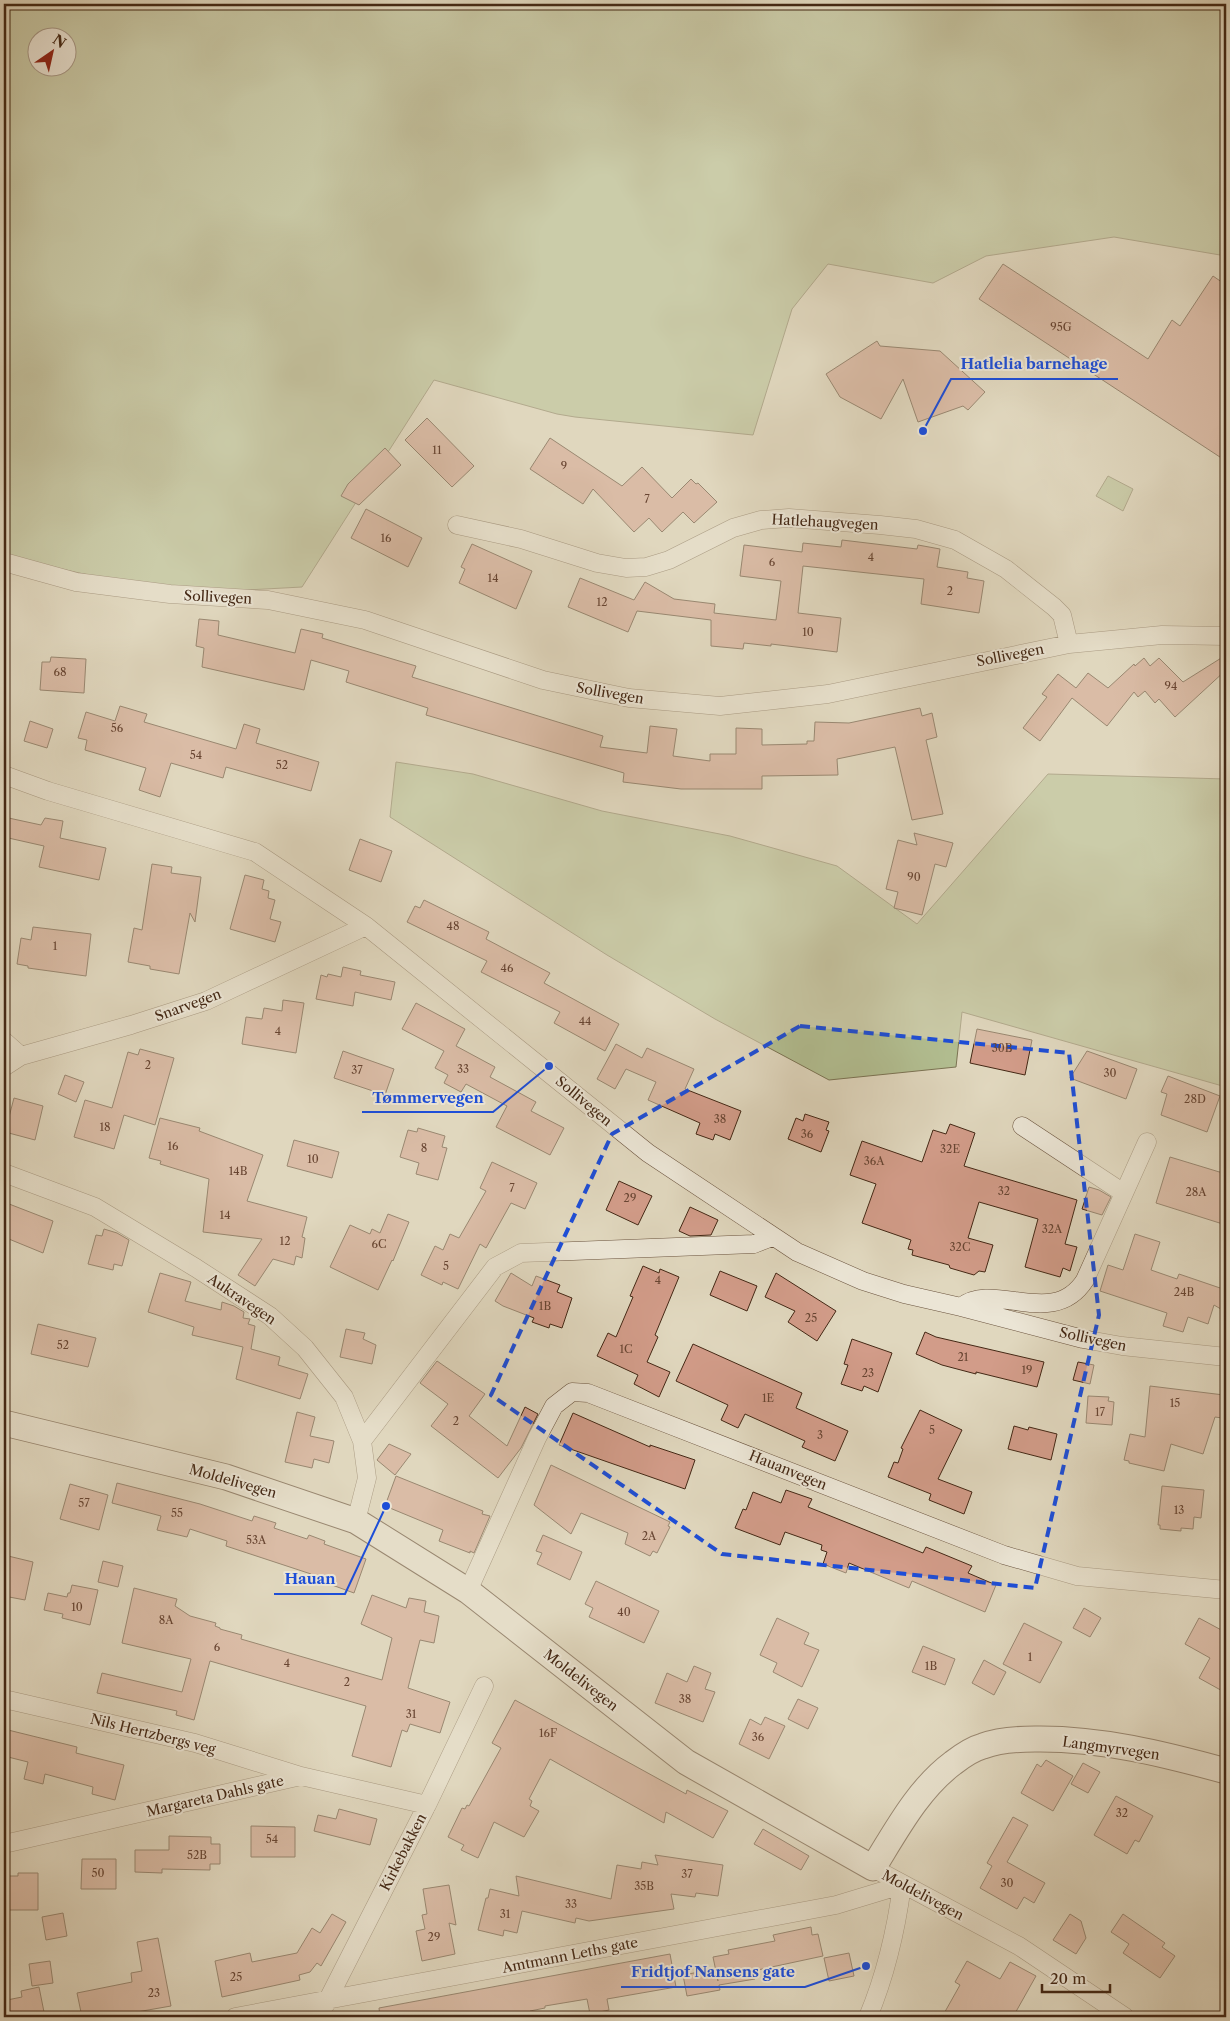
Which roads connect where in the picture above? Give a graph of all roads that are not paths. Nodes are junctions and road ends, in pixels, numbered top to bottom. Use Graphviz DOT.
graph roads {
  1 [pos="457,525"];
  2 [pos="4,562"];
  3 [pos="1226,636"];
  4 [pos="1069,644"];
  5 [pos="4,775"];
  6 [pos="366,926"];
  7 [pos="4,1041"];
  8 [pos="21,1056"];
  9 [pos="4,1067"];
  10 [pos="1022,1126"];
  11 [pos="1147,1142"];
  12 [pos="4,1173"];
  13 [pos="1124,1191"];
  14 [pos="772,1237"];
  15 [pos="962,1307"];
  16 [pos="1226,1358"];
  17 [pos="4,1423"];
  18 [pos="362,1441"];
  19 [pos="356,1521"];
  20 [pos="1226,1590"];
  21 [pos="468,1591"];
  22 [pos="484,1686"];
  23 [pos="4,1699"];
  24 [pos="1226,1771"];
  25 [pos="300,1776"];
  26 [pos="427,1805"];
  27 [pos="4,1844"];
  28 [pos="872,1868"];
  29 [pos="902,1885"];
  30 [pos="327,2000"];
  31 [pos="235,2017"];
  32 [pos="319,2017"];
  33 [pos="868,2017"];
  34 [pos="1124,2017"];
  1 -- 4 [label="street, Hatlehaugvegen"];
  2 -- 4 [label="street, Sollivegen"];
  3 -- 4 [label="street, Sollivegen"];
  5 -- 6 [label="street, Sollivegen"];
  6 -- 8 [label="street, Snarvegen"];
  6 -- 14 [label="street, Sollivegen"];
  7 -- 8 [label="street"];
  8 -- 9 [label="street, Snarvegen"];
  10 -- 13 [label="street"];
  11 -- 13 [label="street"];
  12 -- 18 [label="street, Aukravegen"];
  13 -- 15 [label="street"];
  14 -- 15 [label="street, Sollivegen"];
  14 -- 18 [label="street"];
  15 -- 16 [label="street, Sollivegen"];
  17 -- 19 [label="main road, Moldelivegen"];
  18 -- 19 [label="street, Aukravegen"];
  19 -- 21 [label="main road, Moldelivegen"];
  20 -- 21 [label="street, Hauanvegen"];
  21 -- 28 [label="main road, Moldelivegen"];
  22 -- 26 [label="street, Kirkebakken"];
  23 -- 25 [label="street, Nils Hertzbergs veg"];
  24 -- 28 [label="main road, Langmyrvegen"];
  25 -- 26 [label="street, Margareta Dahls gate"];
  25 -- 27 [label="street, Margareta Dahls gate"];
  26 -- 30 [label="street, Kirkebakken"];
  28 -- 29 [label="street, Moldelivegen"];
  29 -- 30 [label="street, Amtmann Leths gate"];
  29 -- 33 [label="street"];
  29 -- 34 [label="street, Moldelivegen"];
  30 -- 31 [label="street, Amtmann Leths gate"];
  30 -- 32 [label="street, Kirkebakken"];
}
